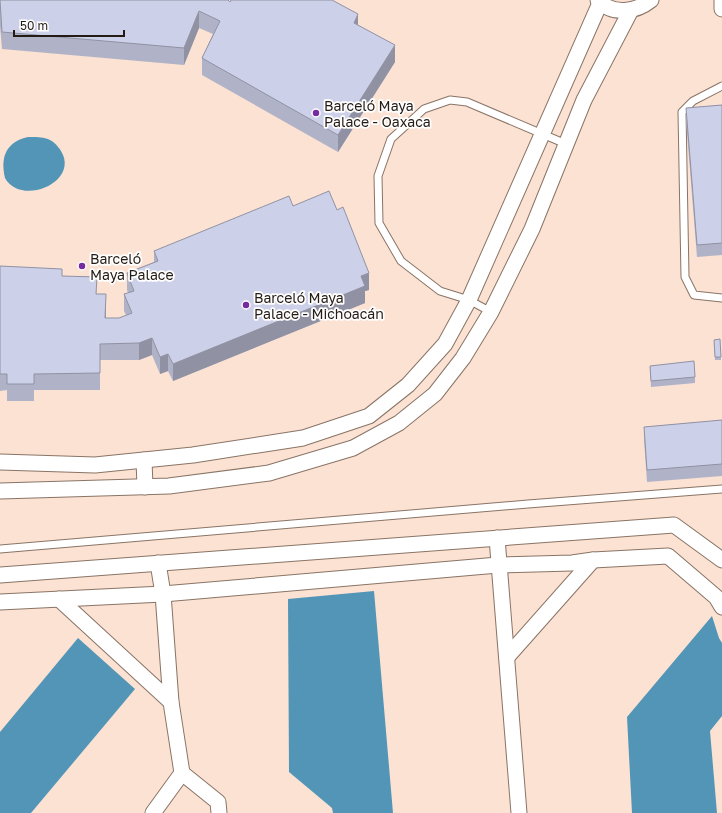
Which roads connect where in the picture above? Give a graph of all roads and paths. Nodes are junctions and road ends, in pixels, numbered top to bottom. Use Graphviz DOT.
graph roads {
  1 [pos="651,0"];
  2 [pos="722,0"];
  3 [pos="599,1"];
  4 [pos="722,9"];
  5 [pos="631,10"];
  6 [pos="722,86"];
  7 [pos="541,134"];
  8 [pos="566,144"];
  9 [pos="722,298"];
  10 [pos="469,300"];
  11 [pos="491,312"];
  12 [pos="144,460"];
  13 [pos="0,462"];
  14 [pos="145,487"];
  15 [pos="722,489"];
  16 [pos="0,491"];
  17 [pos="497,538"];
  18 [pos="0,550"];
  19 [pos="593,560"];
  20 [pos="722,560"];
  21 [pos="158,563"];
  22 [pos="498,565"];
  23 [pos="0,575"];
  24 [pos="162,594"];
  25 [pos="59,599"];
  26 [pos="0,602"];
  27 [pos="721,603"];
  28 [pos="507,657"];
  29 [pos="171,702"];
  30 [pos="182,773"];
  31 [pos="153,813"];
  32 [pos="219,813"];
  33 [pos="519,813"];
  1 -- 5 [label="street"];
  2 -- 4 [label="street"];
  3 -- 5 [label="street"];
  3 -- 7 [label="street"];
  5 -- 8 [label="street"];
  6 -- 9 [label="lane"];
  7 -- 8 [label="lane"];
  7 -- 10 [label="street"];
  7 -- 10 [label="lane"];
  8 -- 11 [label="street"];
  10 -- 11 [label="lane"];
  10 -- 12 [label="street"];
  11 -- 14 [label="street"];
  12 -- 13 [label="street"];
  12 -- 14 [label="street"];
  14 -- 16 [label="street"];
  15 -- 18 [label="lane"];
  17 -- 20 [label="street"];
  17 -- 21 [label="street"];
  17 -- 22 [label="street"];
  19 -- 22 [label="street"];
  19 -- 27 [label="street"];
  19 -- 28 [label="street"];
  21 -- 23 [label="street"];
  21 -- 24 [label="street"];
  22 -- 24 [label="street"];
  22 -- 28 [label="street"];
  24 -- 25 [label="street"];
  24 -- 29 [label="street"];
  25 -- 26 [label="street"];
  25 -- 29 [label="street"];
  28 -- 33 [label="street"];
  29 -- 30 [label="street"];
  30 -- 31 [label="street"];
  30 -- 32 [label="street"];
}
